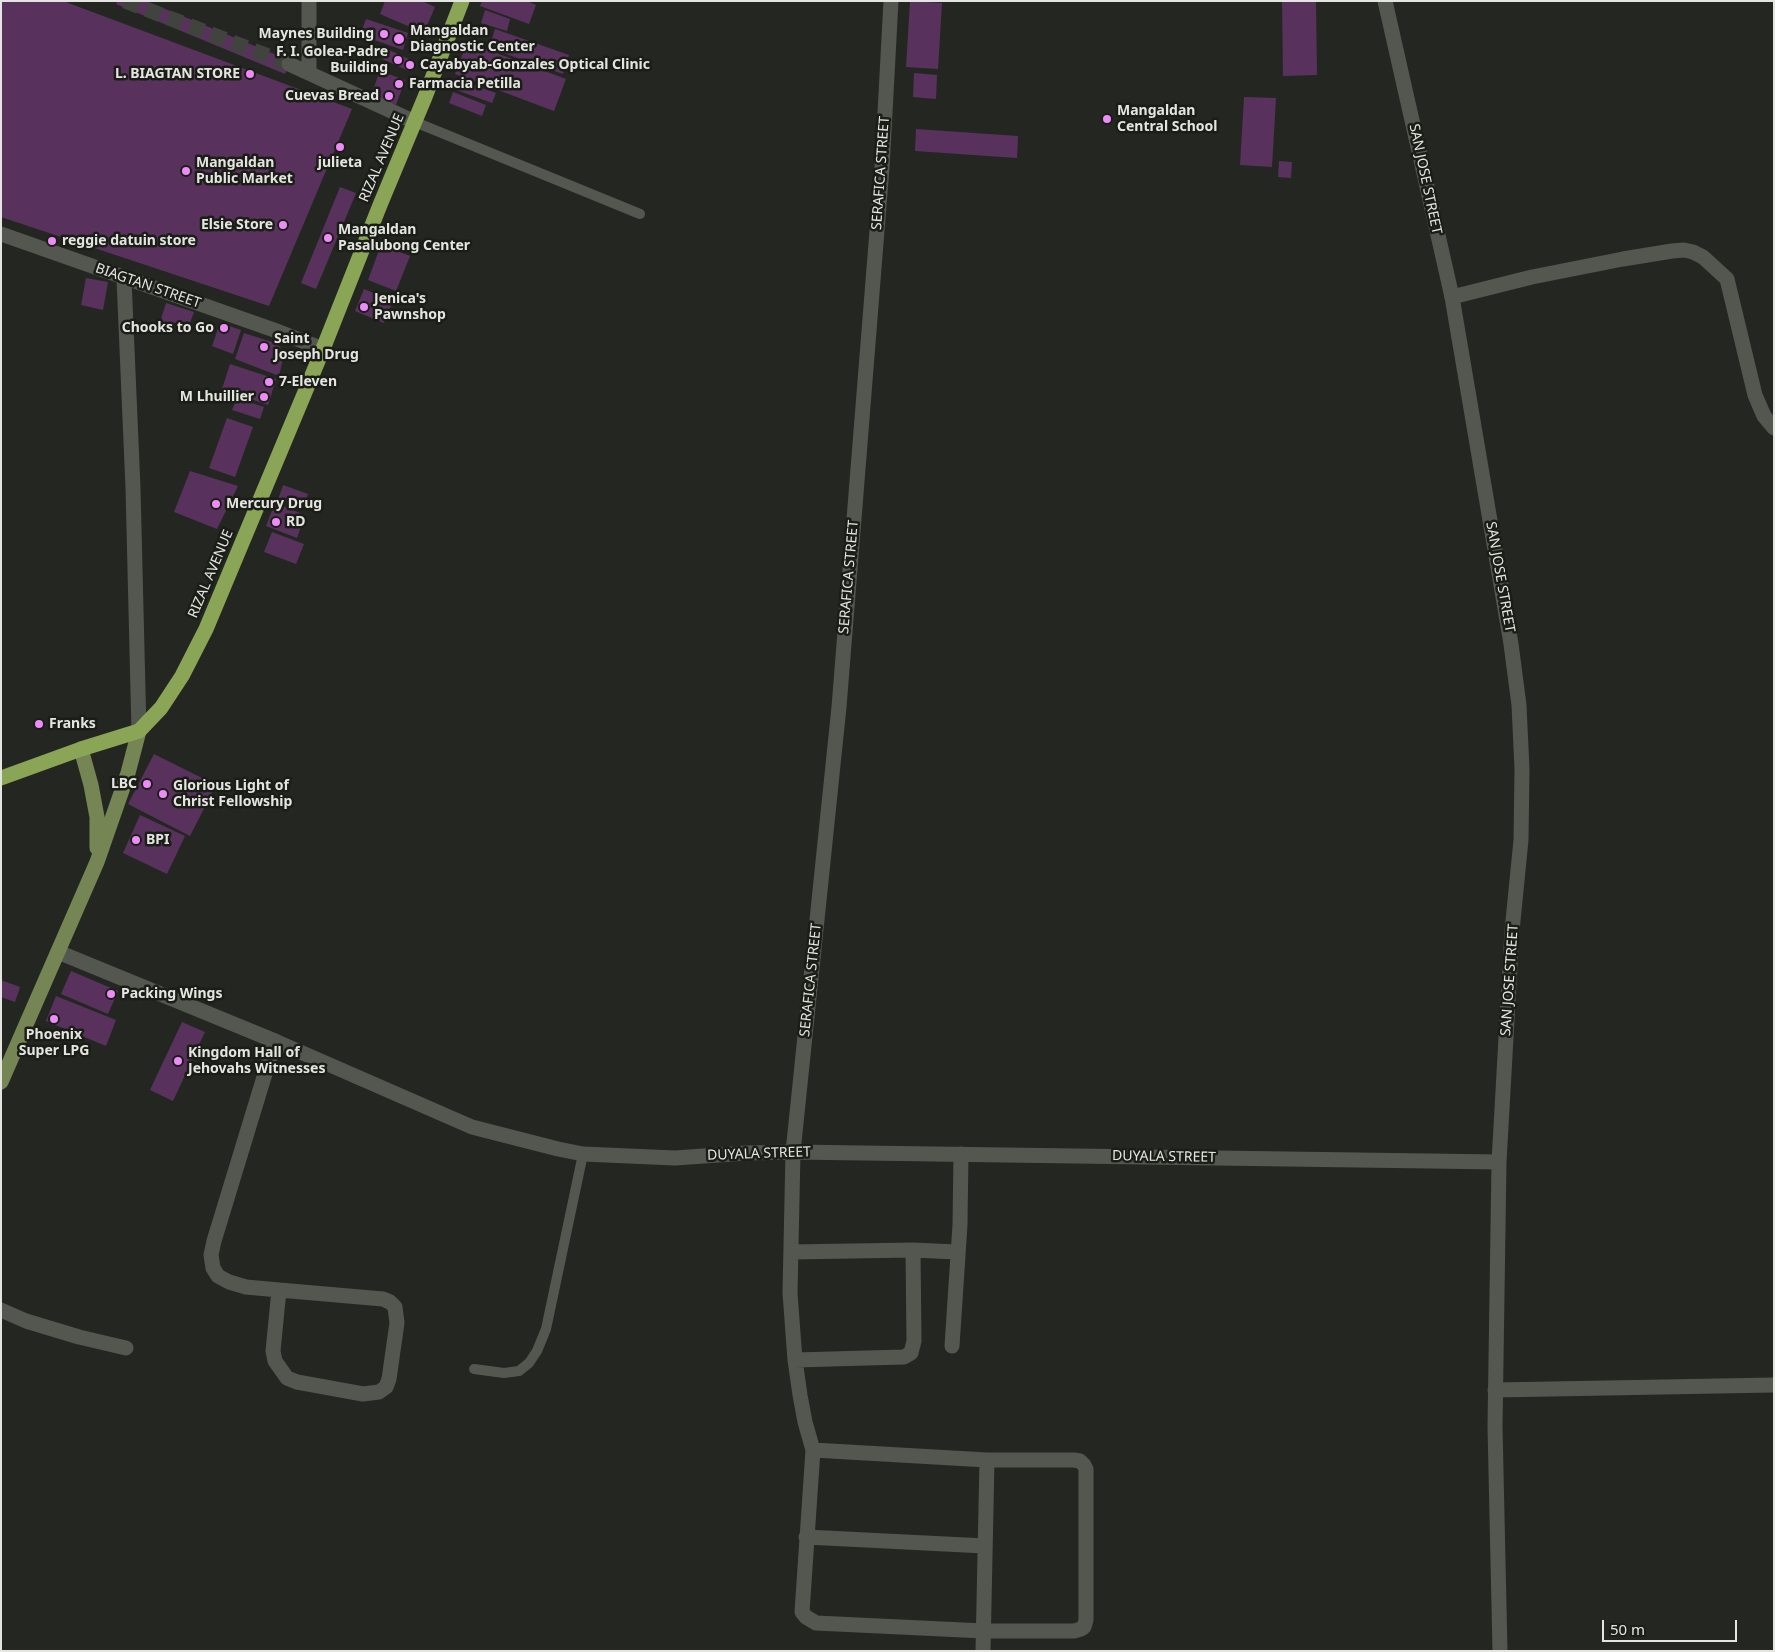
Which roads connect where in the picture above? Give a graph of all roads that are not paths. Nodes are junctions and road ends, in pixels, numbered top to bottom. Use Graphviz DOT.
graph roads {
  1 [pos="309,1"];
  2 [pos="462,1"];
  3 [pos="891,1"];
  4 [pos="1385,1"];
  5 [pos="289,64"];
  6 [pos="308,72"];
  7 [pos="415,122"];
  8 [pos="640,214"];
  9 [pos="1,234"];
  10 [pos="124,278"];
  11 [pos="1452,297"];
  12 [pos="323,349"];
  13 [pos="1774,428"];
  14 [pos="139,731"];
  15 [pos="81,749"];
  16 [pos="1,778"];
  17 [pos="97,862"];
  18 [pos="58,952"];
  19 [pos="275,1041"];
  20 [pos="1,1082"];
  21 [pos="793,1152"];
  22 [pos="583,1154"];
  23 [pos="961,1154"];
  24 [pos="1499,1162"];
  25 [pos="913,1250"];
  26 [pos="790,1252"];
  27 [pos="957,1252"];
  28 [pos="278,1290"];
  29 [pos="1,1310"];
  30 [pos="952,1346"];
  31 [pos="126,1348"];
  32 [pos="795,1360"];
  33 [pos="474,1369"];
  34 [pos="1774,1385"];
  35 [pos="1495,1390"];
  36 [pos="813,1450"];
  37 [pos="988,1460"];
  38 [pos="806,1537"];
  39 [pos="986,1546"];
  40 [pos="984,1631"];
  41 [pos="983,1651"];
  42 [pos="1500,1651"];
  1 -- 6 [label="street"];
  2 -- 7 [label="highway, RIZAL AVENUE"];
  3 -- 21 [label="street, SERAFICA STREET"];
  4 -- 11 [label="street, SAN JOSE STREET"];
  5 -- 6 [label="street"];
  6 -- 7 [label="street"];
  7 -- 8 [label="lane"];
  7 -- 12 [label="highway, RIZAL AVENUE"];
  9 -- 10 [label="street, BIAGTAN STREET"];
  10 -- 12 [label="street, BIAGTAN STREET"];
  10 -- 14 [label="street"];
  11 -- 13 [label="street"];
  11 -- 24 [label="street, SAN JOSE STREET"];
  12 -- 14 [label="highway, RIZAL AVENUE"];
  14 -- 15 [label="highway"];
  14 -- 17 [label="main road"];
  15 -- 16 [label="highway"];
  15 -- 17 [label="main road"];
  17 -- 18 [label="main road"];
  18 -- 19 [label="street, DUYALA STREET"];
  18 -- 20 [label="main road"];
  19 -- 22 [label="street, DUYALA STREET"];
  19 -- 28 [label="street"];
  21 -- 22 [label="street, DUYALA STREET"];
  21 -- 23 [label="street, DUYALA STREET"];
  21 -- 26 [label="street, SERAFICA STREET"];
  22 -- 33 [label="lane"];
  23 -- 24 [label="street, DUYALA STREET"];
  23 -- 27 [label="street"];
  24 -- 35 [label="street, SAN JOSE STREET"];
  25 -- 26 [label="street"];
  25 -- 27 [label="street"];
  25 -- 32 [label="street"];
  26 -- 32 [label="street, SERAFICA STREET"];
  27 -- 30 [label="street"];
  28 -- 28 [label="street"];
  29 -- 31 [label="street"];
  32 -- 36 [label="street, SERAFICA STREET"];
  34 -- 35 [label="street"];
  35 -- 42 [label="street, SAN JOSE STREET"];
  36 -- 37 [label="street"];
  36 -- 38 [label="street"];
  37 -- 39 [label="street"];
  37 -- 40 [label="street"];
  38 -- 39 [label="street"];
  38 -- 40 [label="street"];
  39 -- 40 [label="street"];
  40 -- 41 [label="street"];
}
